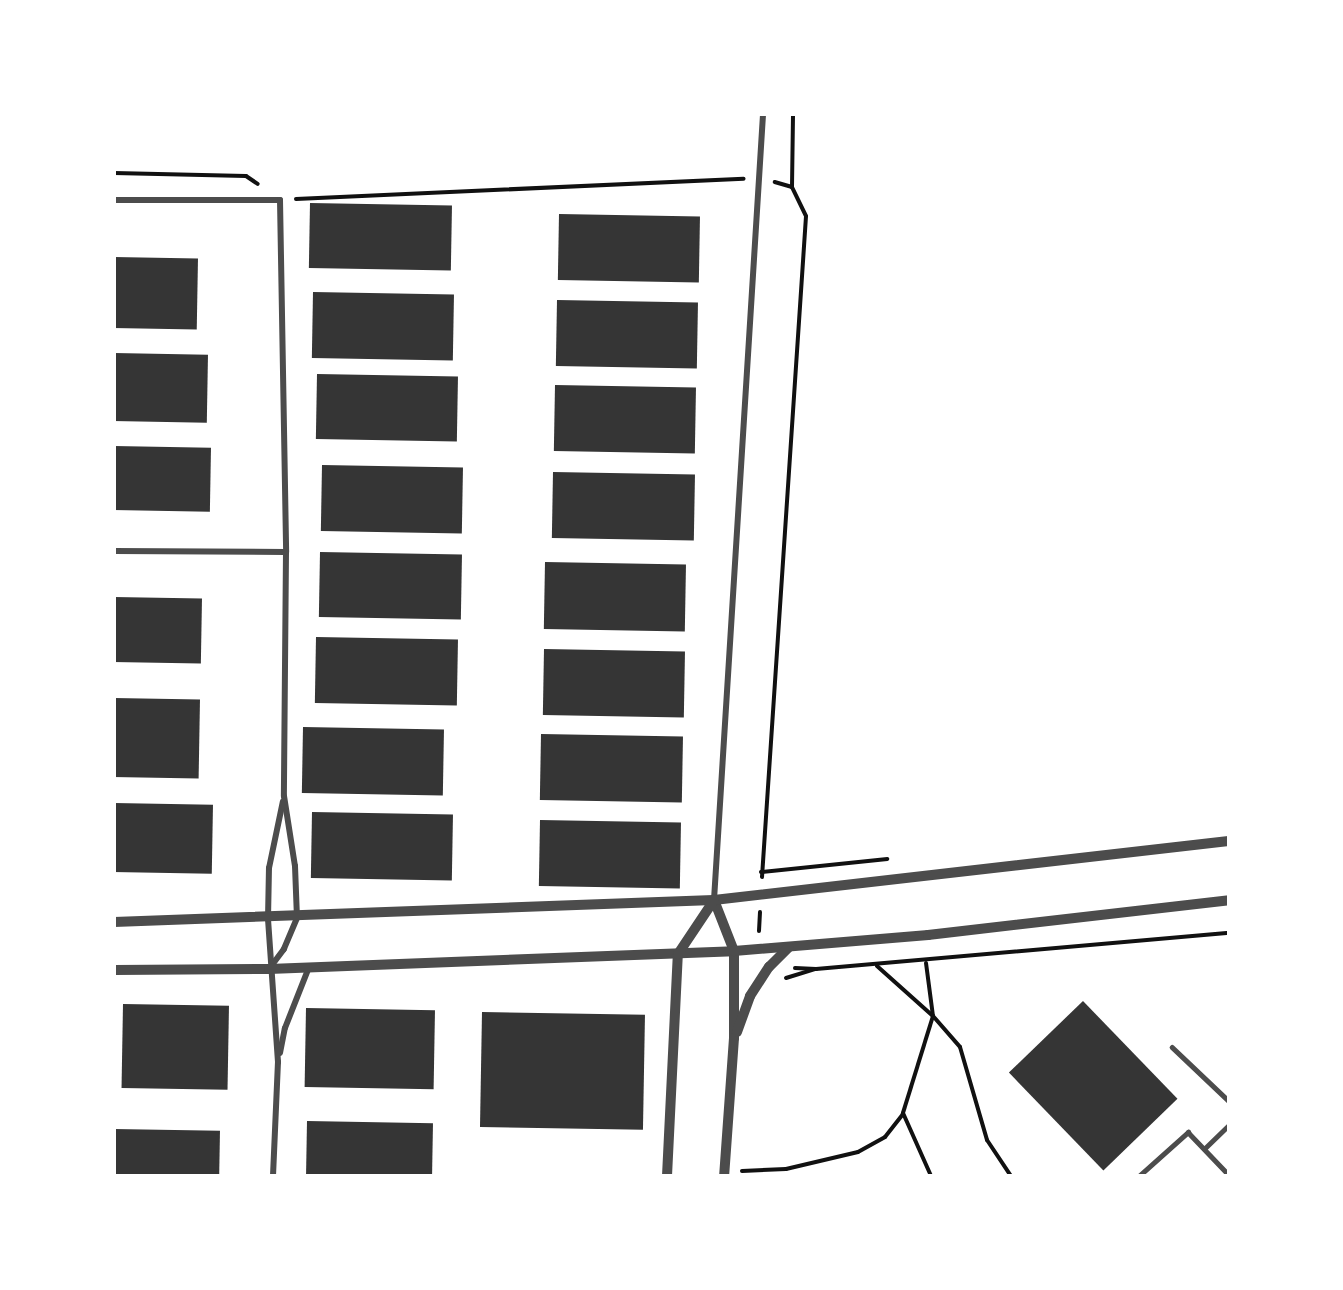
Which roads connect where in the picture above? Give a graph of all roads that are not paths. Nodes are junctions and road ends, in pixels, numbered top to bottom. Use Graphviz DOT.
graph roads {
  1 [pos="763,114"];
  2 [pos="114,200"];
  3 [pos="114,551"];
  4 [pos="286,552"];
  5 [pos="284,796"];
  6 [pos="1229,841"];
  7 [pos="714,900"];
  8 [pos="1229,900"];
  9 [pos="297,918"];
  10 [pos="268,919"];
  11 [pos="114,922"];
  12 [pos="789,947"];
  13 [pos="734,951"];
  14 [pos="678,954"];
  15 [pos="309,967"];
  16 [pos="269,969"];
  17 [pos="114,970"];
  18 [pos="734,1038"];
  19 [pos="1172,1047"];
  20 [pos="278,1062"];
  21 [pos="1229,1101"];
  22 [pos="1229,1125"];
  23 [pos="1204,1149"];
  24 [pos="724,1174"];
  25 [pos="1229,1175"];
  26 [pos="273,1176"];
  27 [pos="667,1176"];
  28 [pos="1139,1176"];
  1 -- 7 [label="street"];
  2 -- 4 [label="street"];
  3 -- 4 [label="street"];
  4 -- 5 [label="street"];
  5 -- 9 [label="street"];
  5 -- 10 [label="street"];
  6 -- 7 [label="street"];
  7 -- 9 [label="street"];
  7 -- 13 [label="street"];
  7 -- 14 [label="street"];
  8 -- 12 [label="street"];
  9 -- 10 [label="street"];
  9 -- 16 [label="street"];
  10 -- 11 [label="street"];
  10 -- 16 [label="street"];
  12 -- 13 [label="street"];
  12 -- 18 [label="street"];
  13 -- 14 [label="street"];
  13 -- 18 [label="street"];
  14 -- 15 [label="street"];
  14 -- 27 [label="street"];
  15 -- 16 [label="street"];
  15 -- 20 [label="street"];
  16 -- 17 [label="street"];
  16 -- 20 [label="street"];
  18 -- 24 [label="street"];
  19 -- 21 [label="lane"];
  20 -- 26 [label="street"];
  22 -- 23 [label="lane"];
  23 -- 25 [label="lane"];
  23 -- 28 [label="lane"];
}
